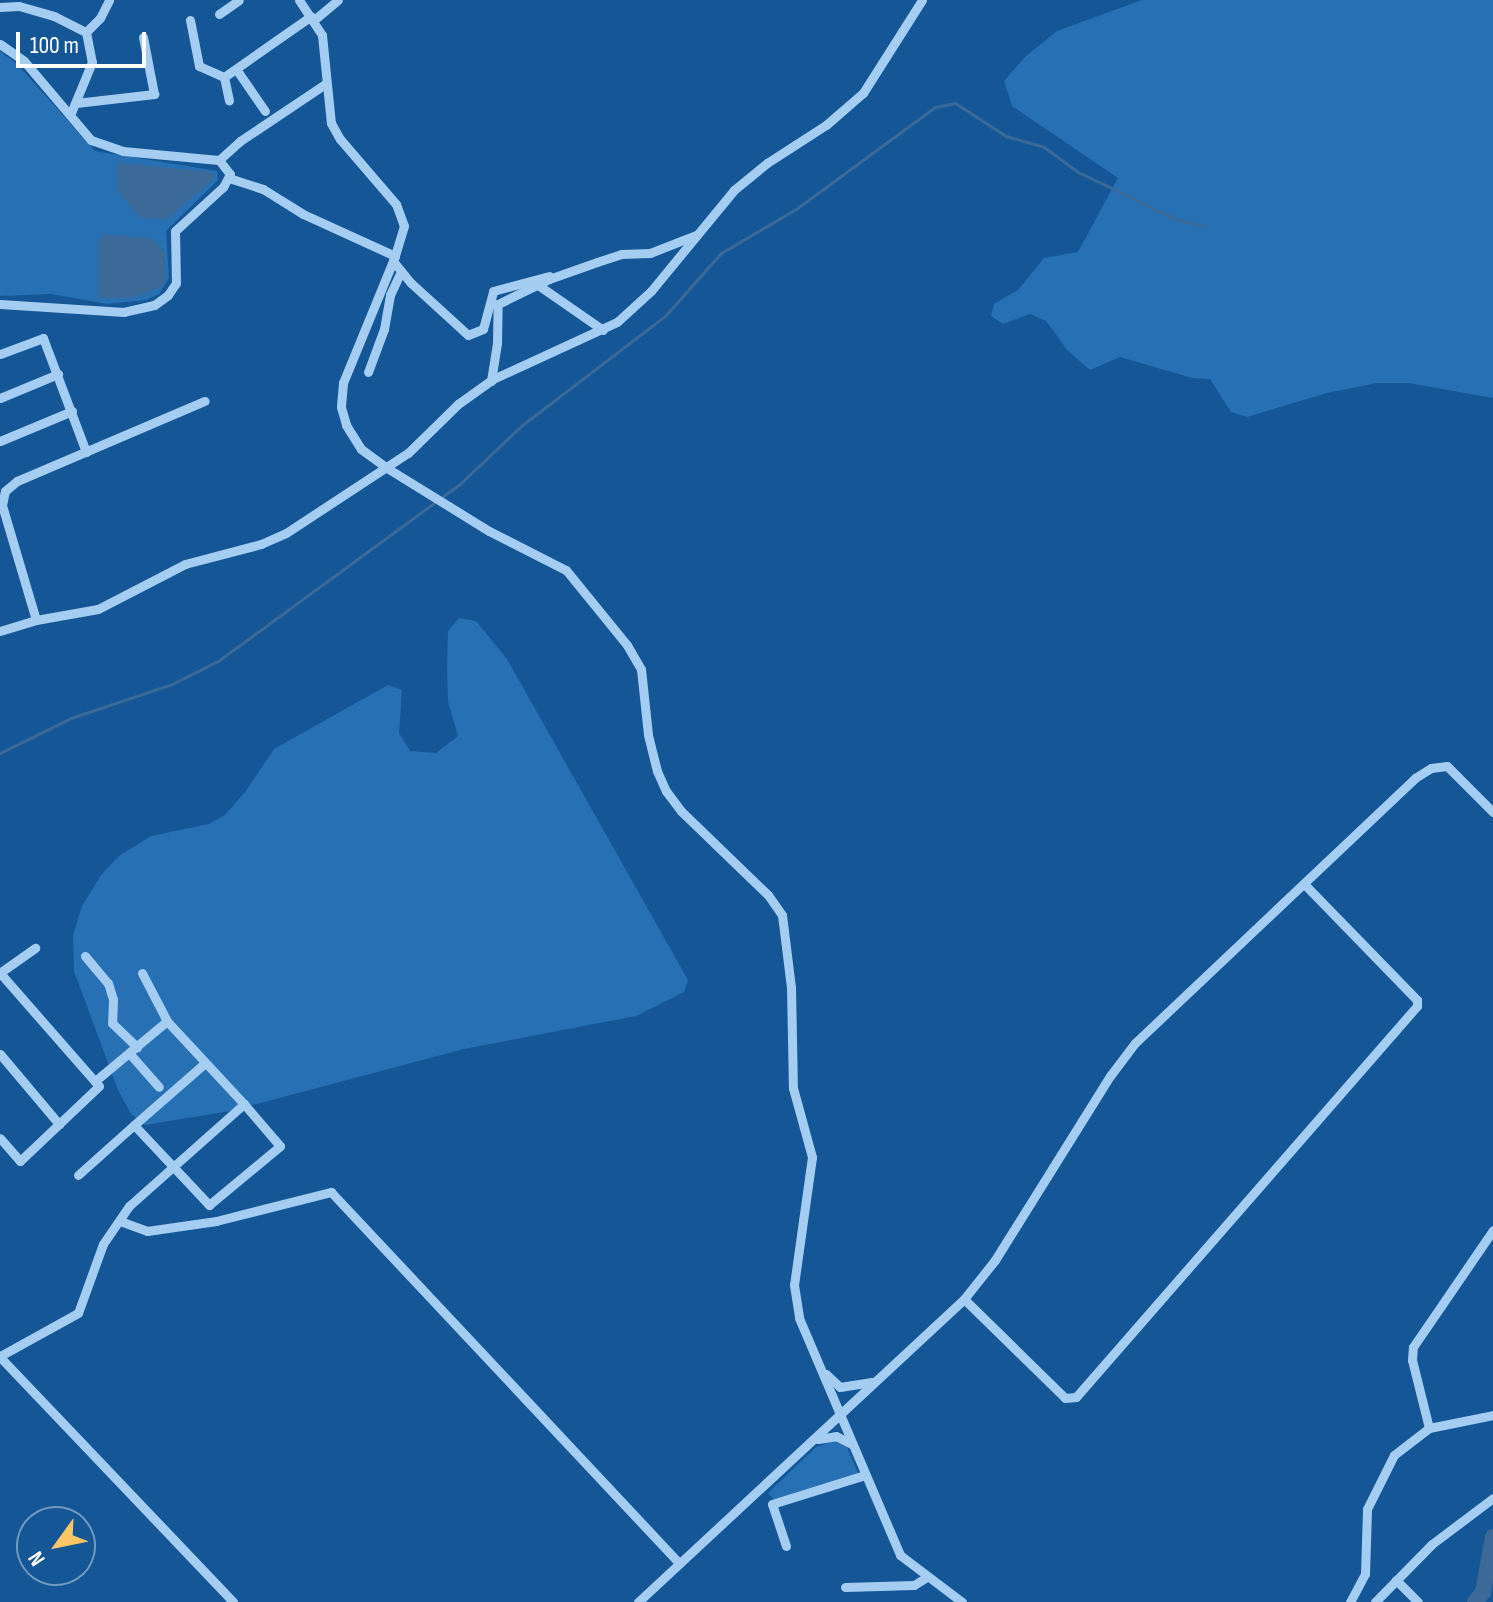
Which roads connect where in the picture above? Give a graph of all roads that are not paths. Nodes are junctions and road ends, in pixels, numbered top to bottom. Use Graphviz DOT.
graph roads {
  1 [pos="109,0"];
  2 [pos="239,0"];
  3 [pos="299,0"];
  4 [pos="338,0"];
  5 [pos="922,0"];
  6 [pos="20,3"];
  7 [pos="0,7"];
  8 [pos="219,14"];
  9 [pos="312,18"];
  10 [pos="190,20"];
  11 [pos="86,32"];
  12 [pos="143,37"];
  13 [pos="0,44"];
  14 [pos="236,69"];
  15 [pos="224,77"];
  16 [pos="325,84"];
  17 [pos="229,100"];
  18 [pos="76,103"];
  19 [pos="265,111"];
  20 [pos="70,115"];
  21 [pos="219,160"];
  22 [pos="229,178"];
  23 [pos="696,235"];
  24 [pos="394,259"];
  25 [pos="401,271"];
  26 [pos="560,277"];
  27 [pos="538,285"];
  28 [pos="0,304"];
  29 [pos="603,330"];
  30 [pos="0,354"];
  31 [pos="368,372"];
  32 [pos="58,374"];
  33 [pos="491,381"];
  34 [pos="0,398"];
  35 [pos="205,401"];
  36 [pos="72,411"];
  37 [pos="0,441"];
  38 [pos="86,452"];
  39 [pos="387,468"];
  40 [pos="2,490"];
  41 [pos="36,620"];
  42 [pos="0,631"];
  43 [pos="1493,812"];
  44 [pos="1304,884"];
  45 [pos="35,948"];
  46 [pos="85,956"];
  47 [pos="1,972"];
  48 [pos="142,973"];
  49 [pos="167,1021"];
  50 [pos="133,1050"];
  51 [pos="0,1054"];
  52 [pos="205,1063"];
  53 [pos="95,1081"];
  54 [pos="159,1087"];
  55 [pos="244,1104"];
  56 [pos="59,1124"];
  57 [pos="134,1125"];
  58 [pos="0,1138"];
  59 [pos="173,1166"];
  60 [pos="78,1175"];
  61 [pos="120,1221"];
  62 [pos="1493,1230"];
  63 [pos="964,1299"];
  64 [pos="0,1356"];
  65 [pos="819,1365"];
  66 [pos="880,1379"];
  67 [pos="841,1415"];
  68 [pos="1493,1415"];
  69 [pos="1429,1428"];
  70 [pos="811,1442"];
  71 [pos="854,1447"];
  72 [pos="865,1475"];
  73 [pos="1493,1498"];
  74 [pos="786,1546"];
  75 [pos="679,1563"];
  76 [pos="927,1577"];
  77 [pos="1396,1580"];
  78 [pos="845,1587"];
  79 [pos="233,1602"];
  80 [pos="638,1602"];
  81 [pos="962,1602"];
  82 [pos="1350,1602"];
  83 [pos="1375,1602"];
  84 [pos="1418,1602"];
  1 -- 11 [label="street"];
  2 -- 8 [label="street"];
  3 -- 9 [label="street"];
  4 -- 9 [label="street"];
  5 -- 23 [label="street"];
  6 -- 7 [label="street"];
  6 -- 11 [label="street"];
  9 -- 14 [label="street"];
  9 -- 16 [label="street"];
  10 -- 15 [label="street"];
  11 -- 18 [label="street"];
  12 -- 18 [label="street"];
  13 -- 20 [label="street"];
  14 -- 15 [label="street"];
  14 -- 19 [label="street"];
  15 -- 17 [label="street"];
  16 -- 21 [label="street"];
  16 -- 24 [label="street"];
  18 -- 20 [label="street"];
  20 -- 21 [label="street"];
  21 -- 22 [label="street"];
  22 -- 24 [label="street"];
  22 -- 28 [label="street"];
  23 -- 26 [label="street"];
  23 -- 29 [label="street"];
  24 -- 25 [label="street"];
  24 -- 39 [label="street"];
  25 -- 26 [label="street"];
  25 -- 31 [label="street"];
  26 -- 27 [label="street"];
  27 -- 29 [label="street"];
  27 -- 33 [label="street"];
  29 -- 33 [label="street"];
  30 -- 32 [label="street"];
  32 -- 34 [label="street"];
  32 -- 36 [label="street"];
  33 -- 39 [label="street"];
  35 -- 38 [label="street"];
  36 -- 37 [label="street"];
  36 -- 38 [label="street"];
  38 -- 40 [label="street"];
  39 -- 41 [label="street"];
  39 -- 65 [label="street"];
  40 -- 41 [label="street"];
  41 -- 42 [label="street"];
  43 -- 44 [label="street"];
  44 -- 63 [label="street"];
  44 -- 63 [label="street"];
  45 -- 47 [label="street"];
  46 -- 50 [label="street"];
  47 -- 53 [label="street"];
  48 -- 49 [label="street"];
  49 -- 50 [label="street"];
  49 -- 52 [label="street"];
  50 -- 53 [label="street"];
  50 -- 54 [label="street"];
  51 -- 56 [label="street"];
  52 -- 55 [label="street"];
  52 -- 57 [label="street"];
  53 -- 56 [label="street"];
  55 -- 59 [label="street"];
  55 -- 59 [label="street"];
  56 -- 58 [label="street"];
  57 -- 59 [label="street"];
  57 -- 60 [label="street"];
  59 -- 61 [label="street"];
  61 -- 64 [label="street"];
  61 -- 75 [label="street"];
  62 -- 69 [label="street"];
  63 -- 66 [label="street"];
  64 -- 79 [label="street"];
  65 -- 66 [label="street"];
  65 -- 67 [label="street"];
  66 -- 67 [label="street"];
  67 -- 70 [label="street"];
  67 -- 71 [label="street"];
  68 -- 69 [label="street"];
  69 -- 82 [label="street"];
  70 -- 71 [label="street"];
  70 -- 75 [label="street"];
  71 -- 72 [label="street"];
  72 -- 74 [label="street"];
  72 -- 76 [label="street"];
  73 -- 77 [label="street"];
  75 -- 80 [label="street"];
  76 -- 78 [label="street"];
  76 -- 81 [label="street"];
  77 -- 83 [label="street"];
  77 -- 84 [label="street"];
}
